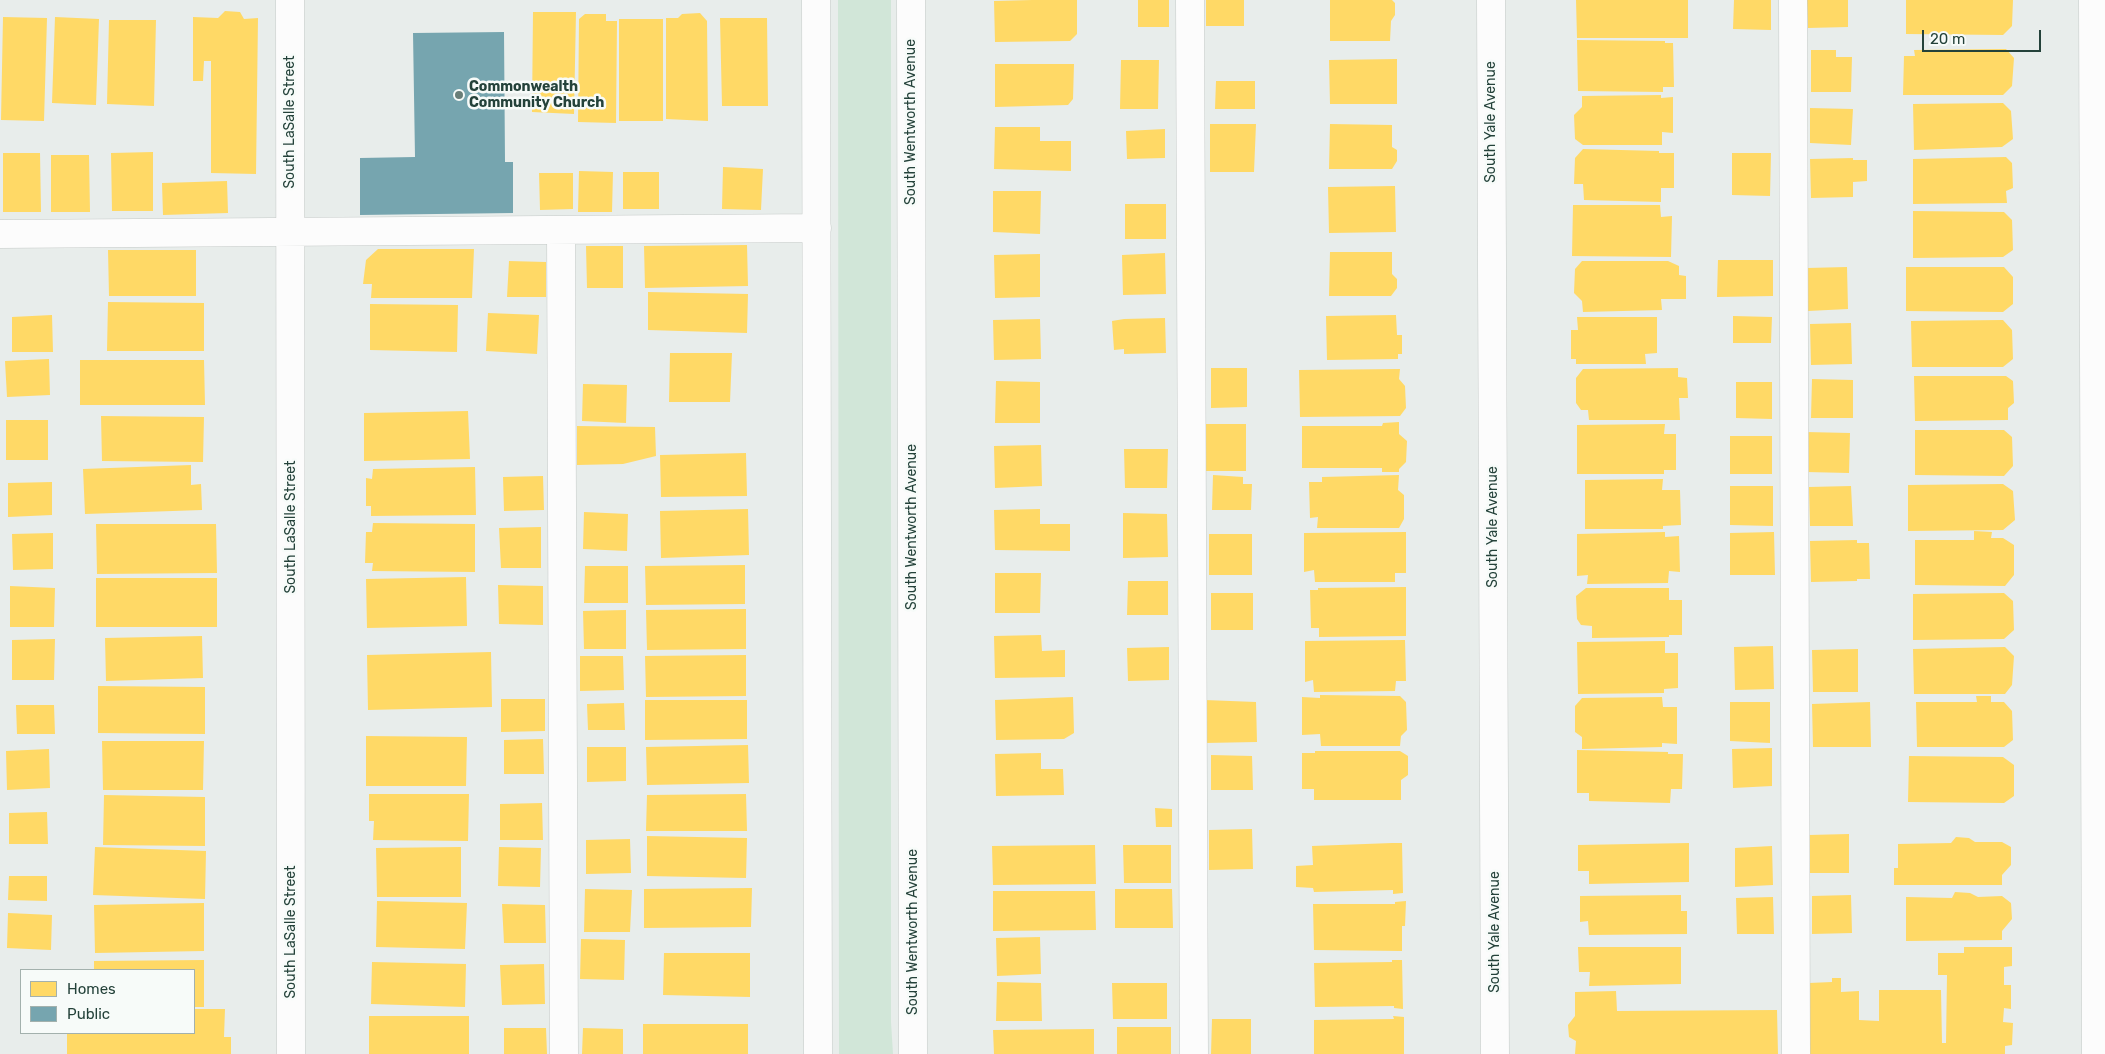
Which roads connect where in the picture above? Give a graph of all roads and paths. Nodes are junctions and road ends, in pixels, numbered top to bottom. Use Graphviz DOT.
graph roads {
  1 [pos="290,0"];
  2 [pos="816,0"];
  3 [pos="911,0"];
  4 [pos="1190,0"];
  5 [pos="1491,0"];
  6 [pos="1793,0"];
  7 [pos="2093,0"];
  8 [pos="817,228"];
  9 [pos="561,230"];
  10 [pos="290,232"];
  11 [pos="0,234"];
  12 [pos="291,1054"];
  13 [pos="564,1054"];
  14 [pos="818,1054"];
  15 [pos="913,1054"];
  16 [pos="1194,1054"];
  17 [pos="1495,1054"];
  18 [pos="1796,1054"];
  19 [pos="2096,1054"];
  1 -- 10 [label="street, South LaSalle Street"];
  2 -- 8 [label="street"];
  3 -- 15 [label="street, South Wentworth Avenue"];
  4 -- 16 [label="street"];
  5 -- 17 [label="street, South Yale Avenue"];
  6 -- 18 [label="street"];
  7 -- 19 [label="street"];
  8 -- 9 [label="street"];
  8 -- 14 [label="street"];
  9 -- 10 [label="street"];
  9 -- 13 [label="street"];
  10 -- 11 [label="street"];
  10 -- 12 [label="street, South LaSalle Street"];
}
